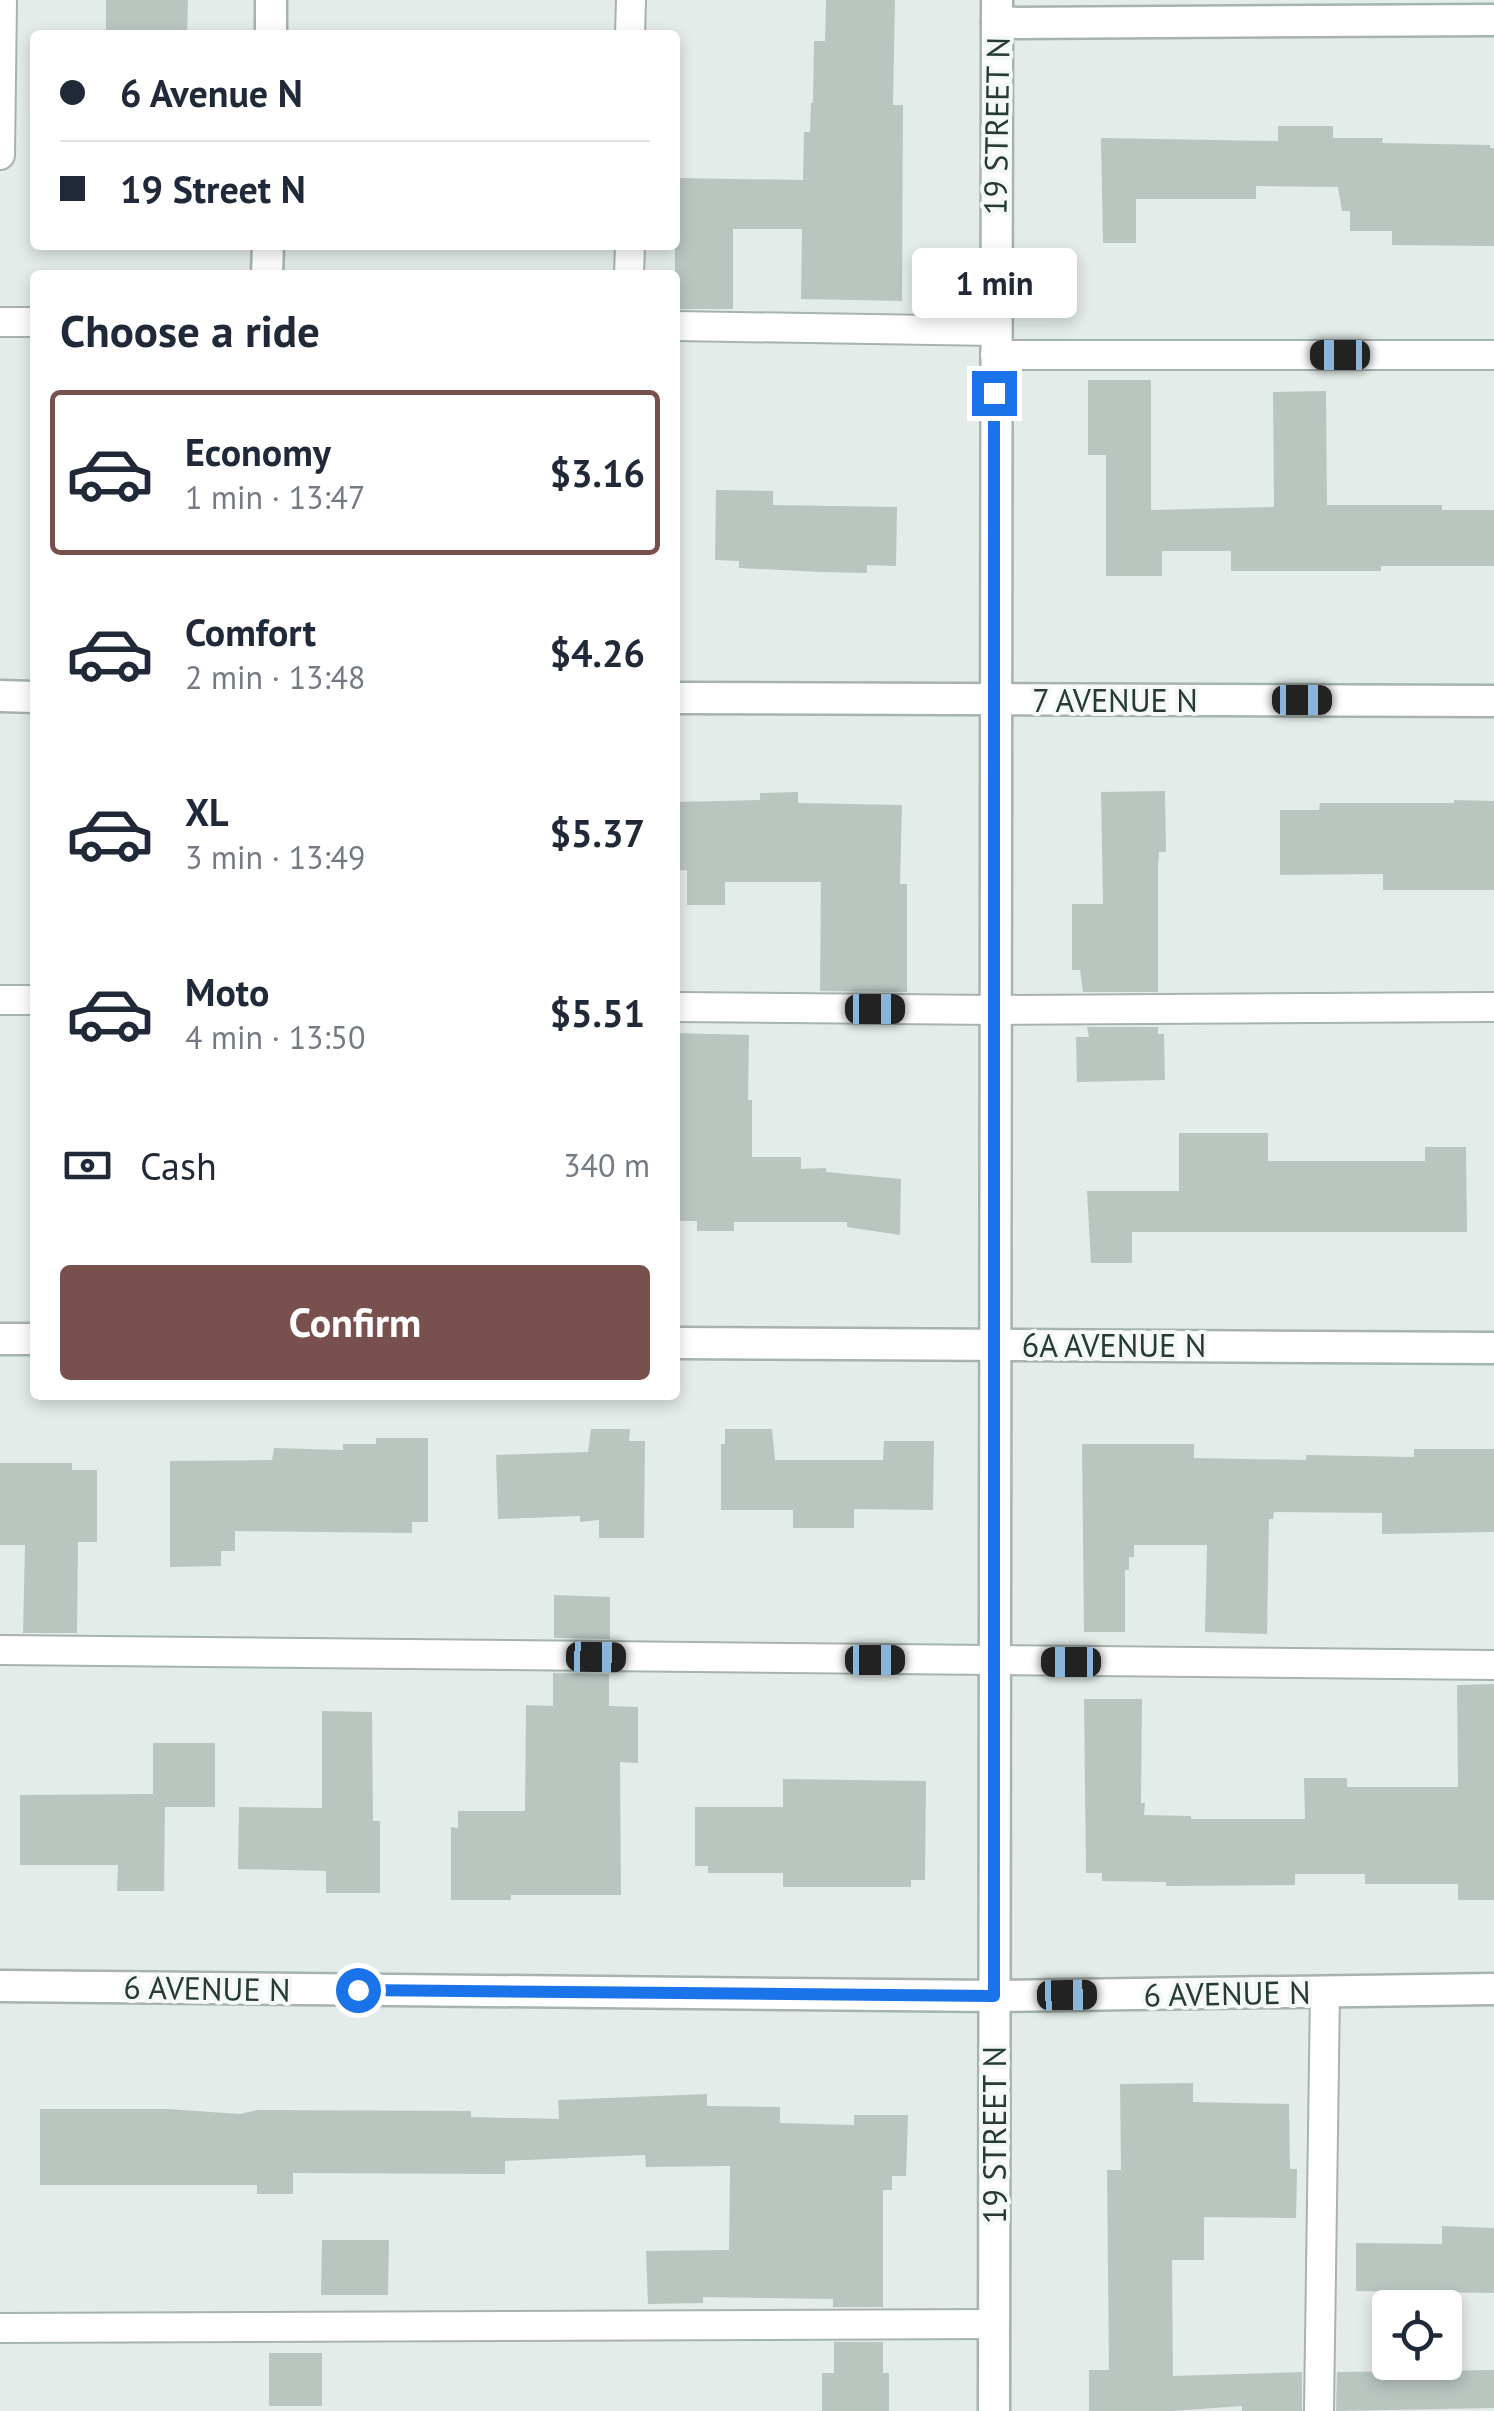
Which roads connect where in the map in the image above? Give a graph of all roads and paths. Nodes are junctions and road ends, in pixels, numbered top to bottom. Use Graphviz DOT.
graph roads {
  1 [pos="2,0"];
  2 [pos="271,0"];
  3 [pos="630,0"];
  4 [pos="997,12"];
  5 [pos="1494,20"];
  6 [pos="270,30"];
  7 [pos="630,30"];
  8 [pos="0,154"];
  9 [pos="0,322"];
  10 [pos="30,322"];
  11 [pos="680,326"];
  12 [pos="994,343"];
  13 [pos="1494,355"];
  14 [pos="0,696"];
  15 [pos="30,696"];
  16 [pos="680,698"];
  17 [pos="994,700"];
  18 [pos="1494,701"];
  19 [pos="0,1000"];
  20 [pos="30,1000"];
  21 [pos="680,1007"];
  22 [pos="1494,1007"];
  23 [pos="994,1010"];
  24 [pos="0,1338"];
  25 [pos="30,1339"];
  26 [pos="680,1343"];
  27 [pos="994,1344"];
  28 [pos="1494,1348"];
  29 [pos="0,1650"];
  30 [pos="994,1662"];
  31 [pos="1494,1665"];
  32 [pos="0,1986"];
  33 [pos="1494,1989"];
  34 [pos="1325,1991"];
  35 [pos="994,1996"];
  36 [pos="994,2324"];
  37 [pos="0,2328"];
  38 [pos="994,2411"];
  39 [pos="1320,2411"];
  1 -- 8 [label="lane"];
  2 -- 6 [label="street"];
  3 -- 7 [label="lane"];
  4 -- 5 [label="street"];
  4 -- 12 [label="street, 19 STREET N"];
  9 -- 10 [label="lane"];
  11 -- 12 [label="lane"];
  12 -- 13 [label="lane"];
  12 -- 17 [label="street, 19 STREET N"];
  14 -- 15 [label="street"];
  16 -- 17 [label="street, 7 AVENUE N"];
  17 -- 18 [label="street, 7 AVENUE N"];
  17 -- 23 [label="street, 19 STREET N"];
  19 -- 20 [label="lane"];
  21 -- 23 [label="lane"];
  22 -- 23 [label="lane"];
  23 -- 27 [label="street, 19 STREET N"];
  24 -- 25 [label="street"];
  26 -- 27 [label="street, 6A AVENUE N"];
  27 -- 28 [label="street, 6A AVENUE N"];
  27 -- 30 [label="street, 19 STREET N"];
  29 -- 30 [label="lane"];
  30 -- 31 [label="lane"];
  30 -- 35 [label="street, 19 STREET N"];
  32 -- 35 [label="street, 6 AVENUE N"];
  33 -- 34 [label="street, 6 AVENUE N"];
  34 -- 35 [label="street, 6 AVENUE N"];
  34 -- 39 [label="lane"];
  35 -- 36 [label="street, 19 STREET N"];
  36 -- 37 [label="lane"];
  36 -- 38 [label="street, 19 STREET N"];
}
